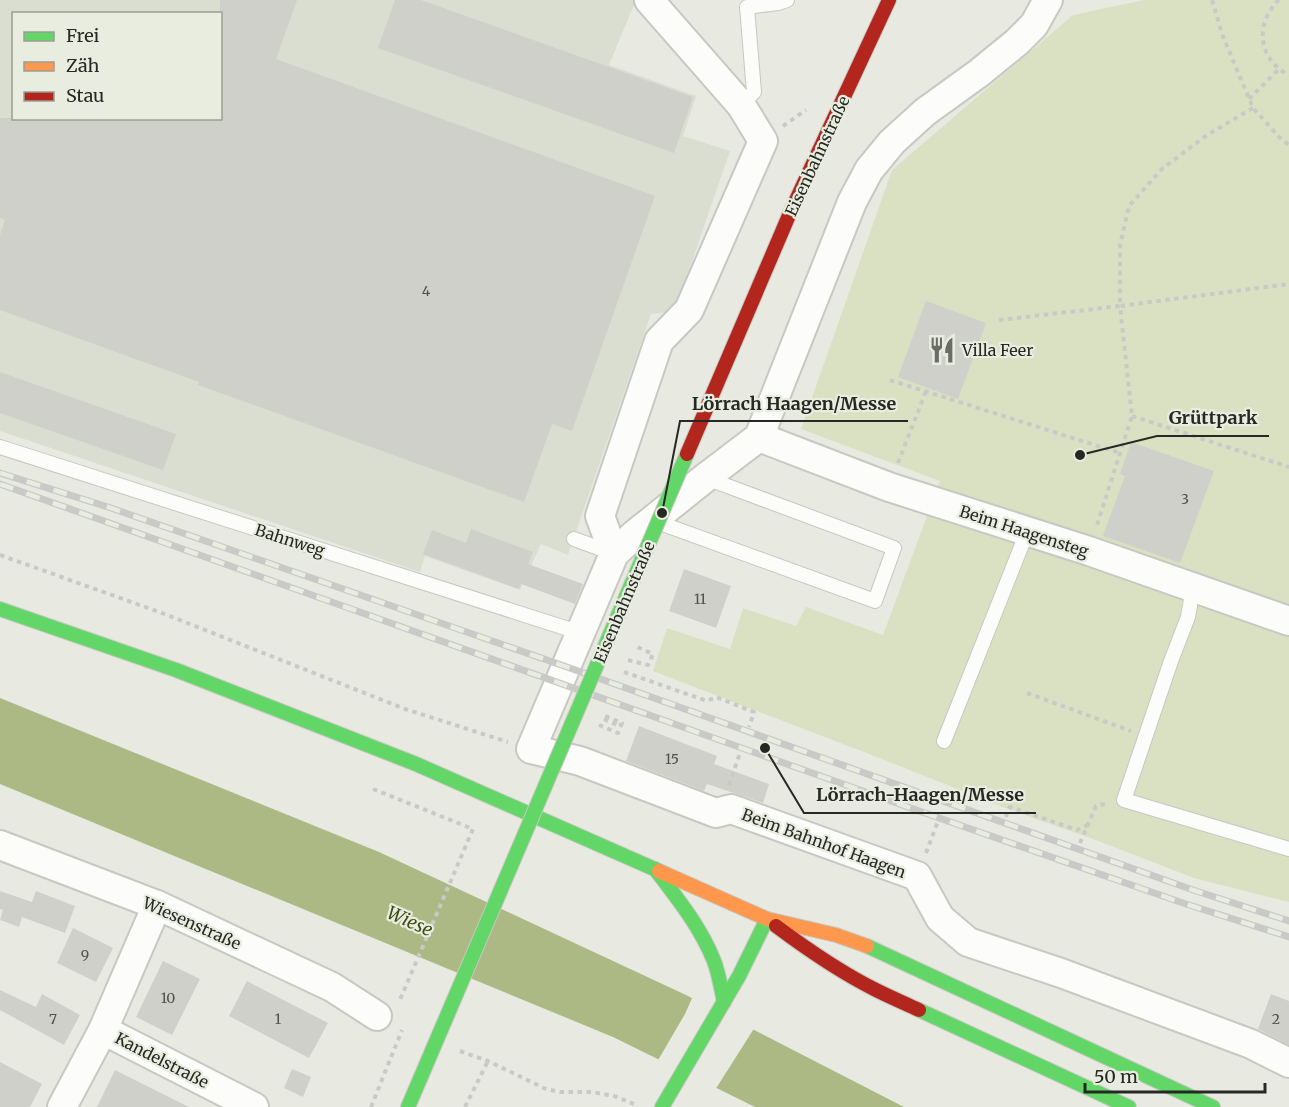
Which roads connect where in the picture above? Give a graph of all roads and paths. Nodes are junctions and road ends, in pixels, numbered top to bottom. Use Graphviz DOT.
graph roads {
  1 [pos="649,0"];
  2 [pos="787,0"];
  3 [pos="889,0"];
  4 [pos="1048,0"];
  5 [pos="1212,0"];
  6 [pos="1279,0"];
  7 [pos="1278,70"];
  8 [pos="1289,75"];
  9 [pos="1249,99"];
  10 [pos="741,105"];
  11 [pos="1253,108"];
  12 [pos="1289,145"];
  13 [pos="1289,284"];
  14 [pos="1120,306"];
  15 [pos="999,320"];
  16 [pos="890,380"];
  17 [pos="926,391"];
  18 [pos="1132,416"];
  19 [pos="759,438"];
  20 [pos="0,447"];
  21 [pos="1120,453"];
  22 [pos="1289,467"];
  23 [pos="705,478"];
  24 [pos="889,487"];
  25 [pos="653,520"];
  26 [pos="1028,532"];
  27 [pos="574,539"];
  28 [pos="1089,551"];
  29 [pos="614,554"];
  30 [pos="0,555"];
  31 [pos="1193,588"];
  32 [pos="0,609"];
  33 [pos="1289,621"];
  34 [pos="581,633"];
  35 [pos="621,670"];
  36 [pos="1027,693"];
  37 [pos="749,727"];
  38 [pos="1147,736"];
  39 [pos="944,741"];
  40 [pos="531,749"];
  41 [pos="741,753"];
  42 [pos="730,783"];
  43 [pos="373,789"];
  44 [pos="1096,806"];
  45 [pos="1006,817"];
  46 [pos="938,821"];
  47 [pos="1088,825"];
  48 [pos="935,830"];
  49 [pos="1080,843"];
  50 [pos="0,845"];
  51 [pos="1289,849"];
  52 [pos="655,869"];
  53 [pos="157,905"];
  54 [pos="767,919"];
  55 [pos="724,1002"];
  56 [pos="387,1012"];
  57 [pos="103,1030"];
  58 [pos="402,1030"];
  59 [pos="1289,1063"];
  60 [pos="62,1107"];
  61 [pos="254,1107"];
  62 [pos="371,1107"];
  63 [pos="408,1107"];
  64 [pos="465,1107"];
  65 [pos="641,1107"];
  66 [pos="662,1107"];
  67 [pos="1129,1107"];
  68 [pos="1213,1107"];
  1 -- 10 [label="street"];
  2 -- 10 [label="lane"];
  3 -- 63 [label="main road, Eisenbahnstraße, bridge"];
  4 -- 19 [label="street"];
  5 -- 9 [label="path"];
  6 -- 7 [label="path"];
  7 -- 8 [label="path"];
  7 -- 9 [label="path"];
  9 -- 11 [label="path"];
  10 -- 29 [label="street"];
  11 -- 12 [label="path"];
  11 -- 14 [label="path"];
  13 -- 14 [label="path"];
  14 -- 15 [label="path"];
  14 -- 18 [label="path"];
  16 -- 17 [label="path"];
  17 -- 21 [label="path"];
  17 -- 24 [label="path"];
  18 -- 21 [label="path"];
  18 -- 22 [label="path"];
  19 -- 23 [label="street"];
  19 -- 24 [label="street, Beim Haagensteg"];
  20 -- 34 [label="lane, Bahnweg"];
  21 -- 28 [label="path"];
  23 -- 25 [label="street"];
  23 -- 25 [label="lane"];
  24 -- 26 [label="street, Beim Haagensteg"];
  25 -- 29 [label="street"];
  26 -- 28 [label="street, Beim Haagensteg"];
  26 -- 39 [label="lane"];
  27 -- 29 [label="lane"];
  28 -- 31 [label="street, Beim Haagensteg"];
  29 -- 34 [label="street"];
  30 -- 40 [label="path"];
  31 -- 33 [label="street, Beim Haagensteg"];
  31 -- 38 [label="lane"];
  32 -- 52 [label="main road"];
  34 -- 40 [label="street"];
  35 -- 37 [label="path"];
  36 -- 38 [label="path"];
  38 -- 51 [label="lane"];
  40 -- 59 [label="street, Beim Bahnhof Haagen"];
  41 -- 42 [label="path"];
  43 -- 56 [label="path"];
  44 -- 47 [label="path"];
  45 -- 47 [label="path"];
  46 -- 48 [label="path"];
  47 -- 49 [label="path"];
  50 -- 53 [label="street, Wiesenstraße"];
  52 -- 54 [label="main road"];
  52 -- 55 [label="main road"];
  53 -- 56 [label="street, Wiesenstraße"];
  53 -- 57 [label="street, Kandelstraße"];
  54 -- 55 [label="main road"];
  54 -- 67 [label="main road"];
  54 -- 68 [label="main road"];
  55 -- 66 [label="main road"];
  57 -- 60 [label="street, Kandelstraße"];
  57 -- 61 [label="street, Kandelstraße"];
  58 -- 62 [label="path"];
  64 -- 65 [label="path"];
}
